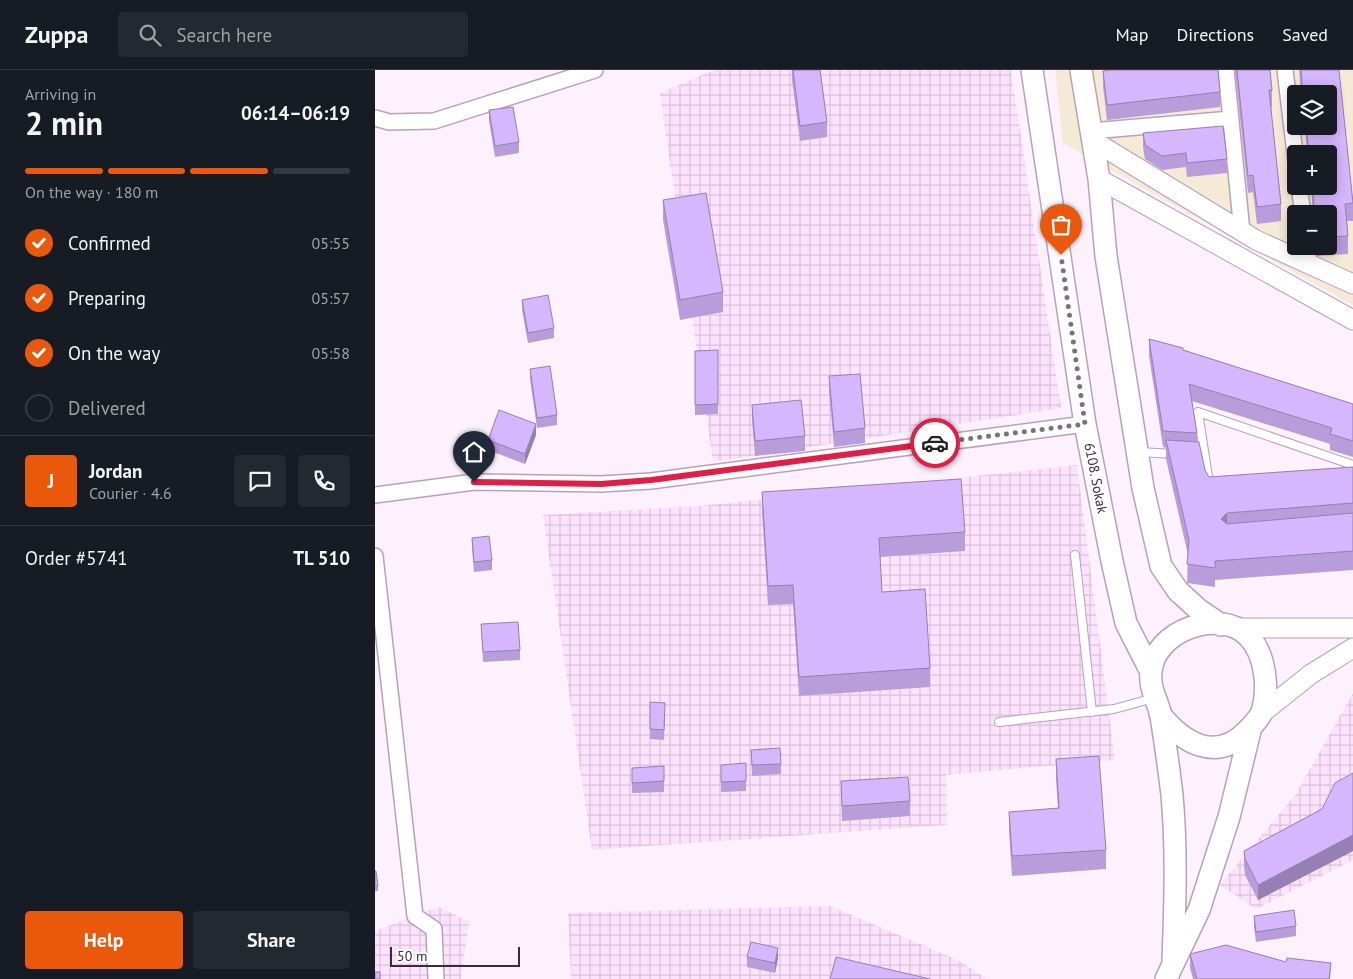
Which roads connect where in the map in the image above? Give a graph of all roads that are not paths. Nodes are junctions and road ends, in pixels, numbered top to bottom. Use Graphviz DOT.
graph roads {
  1 [pos="595,70"];
  2 [pos="1032,70"];
  3 [pos="1081,70"];
  4 [pos="1225,70"];
  5 [pos="1285,70"];
  6 [pos="375,118"];
  7 [pos="1231,119"];
  8 [pos="1091,136"];
  9 [pos="1294,145"];
  10 [pos="1099,179"];
  11 [pos="1243,232"];
  12 [pos="1287,248"];
  13 [pos="1308,255"];
  14 [pos="1353,284"];
  15 [pos="1353,320"];
  16 [pos="1085,424"];
  17 [pos="1137,452"];
  18 [pos="1185,454"];
  19 [pos="1195,455"];
  20 [pos="1204,455"];
  21 [pos="1353,464"];
  22 [pos="1220,486"];
  23 [pos="375,495"];
  24 [pos="1075,555"];
  25 [pos="375,556"];
  26 [pos="1228,627"];
  27 [pos="1353,628"];
  28 [pos="1353,648"];
  29 [pos="1151,672"];
  30 [pos="1157,706"];
  31 [pos="1091,712"];
  32 [pos="1256,720"];
  33 [pos="999,722"];
  34 [pos="1170,970"];
  35 [pos="436,979"];
  1 -- 6 [label="street"];
  2 -- 16 [label="main road, 6108. Sokak"];
  3 -- 8 [label="main road"];
  4 -- 7 [label="street"];
  5 -- 9 [label="street"];
  7 -- 8 [label="street"];
  7 -- 11 [label="street"];
  8 -- 10 [label="main road"];
  8 -- 11 [label="street"];
  10 -- 15 [label="street"];
  10 -- 17 [label="main road"];
  11 -- 12 [label="street"];
  13 -- 14 [label="street"];
  16 -- 23 [label="street"];
  16 -- 29 [label="main road, 6108. Sokak"];
  17 -- 18 [label="lane"];
  17 -- 26 [label="main road"];
  19 -- 20 [label="lane"];
  20 -- 21 [label="lane"];
  20 -- 22 [label="lane"];
  24 -- 31 [label="lane"];
  25 -- 35 [label="street"];
  26 -- 27 [label="street"];
  26 -- 29 [label="main road"];
  26 -- 32 [label="main road"];
  28 -- 32 [label="street"];
  29 -- 30 [label="main road"];
  30 -- 31 [label="lane"];
  30 -- 32 [label="main road"];
  30 -- 34 [label="main road"];
  31 -- 33 [label="lane"];
  32 -- 34 [label="main road"];
}
